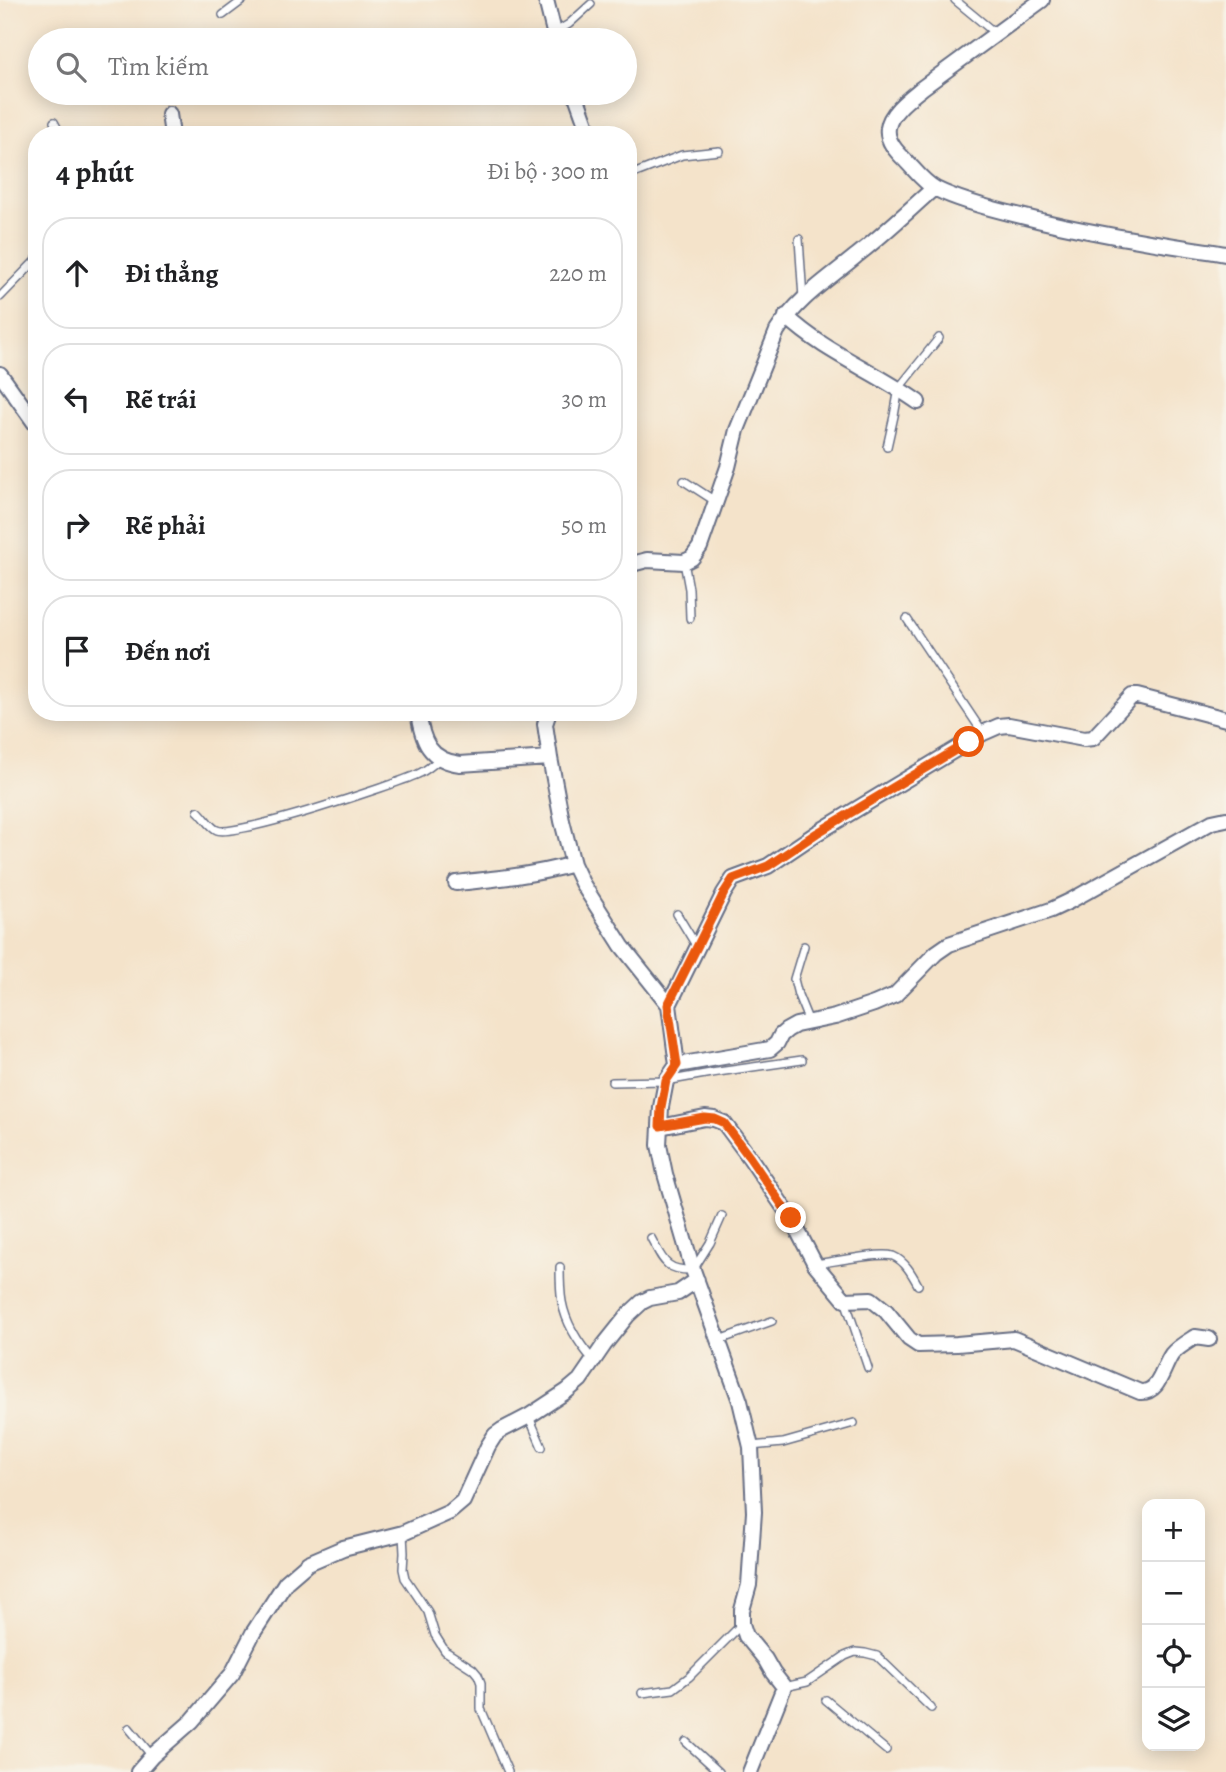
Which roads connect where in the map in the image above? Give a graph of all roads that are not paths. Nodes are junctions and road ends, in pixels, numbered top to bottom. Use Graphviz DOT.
graph roads {
  1 [pos="243,0"];
  2 [pos="546,0"];
  3 [pos="956,0"];
  4 [pos="1042,0"];
  5 [pos="591,4"];
  6 [pos="223,15"];
  7 [pos="553,28"];
  8 [pos="565,28"];
  9 [pos="995,33"];
  10 [pos="579,105"];
  11 [pos="169,114"];
  12 [pos="54,122"];
  13 [pos="56,126"];
  14 [pos="171,126"];
  15 [pos="587,126"];
  16 [pos="719,151"];
  17 [pos="637,172"];
  18 [pos="934,188"];
  19 [pos="799,239"];
  20 [pos="1226,254"];
  21 [pos="28,268"];
  22 [pos="0,297"];
  23 [pos="803,298"];
  24 [pos="786,316"];
  25 [pos="939,338"];
  26 [pos="0,374"];
  27 [pos="899,388"];
  28 [pos="918,402"];
  29 [pos="28,413"];
  30 [pos="887,447"];
  31 [pos="684,481"];
  32 [pos="715,501"];
  33 [pos="684,562"];
  34 [pos="637,563"];
  35 [pos="690,618"];
  36 [pos="907,619"];
  37 [pos="1226,719"];
  38 [pos="420,721"];
  39 [pos="546,721"];
  40 [pos="984,733"];
  41 [pos="441,758"];
  42 [pos="550,758"];
  43 [pos="198,811"];
  44 [pos="1226,819"];
  45 [pos="573,864"];
  46 [pos="456,883"];
  47 [pos="677,914"];
  48 [pos="804,946"];
  49 [pos="697,948"];
  50 [pos="668,1005"];
  51 [pos="809,1022"];
  52 [pos="802,1060"];
  53 [pos="677,1065"];
  54 [pos="666,1081"];
  55 [pos="612,1082"];
  56 [pos="660,1126"];
  57 [pos="722,1216"];
  58 [pos="651,1238"];
  59 [pos="815,1264"];
  60 [pos="560,1268"];
  61 [pos="695,1275"];
  62 [pos="918,1285"];
  63 [pos="845,1300"];
  64 [pos="772,1321"];
  65 [pos="1209,1339"];
  66 [pos="718,1340"];
  67 [pos="594,1361"];
  68 [pos="868,1368"];
  69 [pos="529,1416"];
  70 [pos="854,1423"];
  71 [pos="542,1447"];
  72 [pos="751,1447"];
  73 [pos="402,1533"];
  74 [pos="742,1624"];
  75 [pos="807,1682"];
  76 [pos="784,1687"];
  77 [pos="814,1689"];
  78 [pos="642,1693"];
  79 [pos="826,1700"];
  80 [pos="932,1708"];
  81 [pos="130,1728"];
  82 [pos="685,1742"];
  83 [pos="886,1750"];
  84 [pos="152,1756"];
  85 [pos="140,1772"];
  86 [pos="508,1772"];
  87 [pos="719,1772"];
  88 [pos="750,1772"];
  1 -- 6 [label="lane"];
  2 -- 7 [label="street"];
  3 -- 9 [label="lane"];
  4 -- 9 [label="street"];
  5 -- 8 [label="lane"];
  9 -- 18 [label="street"];
  10 -- 15 [label="street"];
  11 -- 14 [label="street"];
  12 -- 13 [label="lane"];
  16 -- 17 [label="lane"];
  18 -- 20 [label="street"];
  18 -- 23 [label="street"];
  19 -- 23 [label="lane"];
  21 -- 22 [label="lane"];
  23 -- 24 [label="street"];
  24 -- 27 [label="street"];
  24 -- 32 [label="street"];
  25 -- 27 [label="lane"];
  26 -- 29 [label="street"];
  27 -- 28 [label="street"];
  27 -- 30 [label="lane"];
  31 -- 32 [label="lane"];
  32 -- 33 [label="street"];
  33 -- 34 [label="street"];
  33 -- 35 [label="lane"];
  36 -- 40 [label="lane"];
  37 -- 40 [label="street"];
  38 -- 41 [label="street"];
  39 -- 42 [label="street"];
  40 -- 49 [label="street"];
  41 -- 42 [label="street"];
  41 -- 43 [label="lane"];
  42 -- 45 [label="street"];
  44 -- 51 [label="street"];
  45 -- 46 [label="street"];
  45 -- 50 [label="street"];
  47 -- 49 [label="lane"];
  48 -- 51 [label="lane"];
  49 -- 50 [label="street"];
  50 -- 53 [label="street"];
  51 -- 53 [label="street"];
  52 -- 54 [label="lane"];
  53 -- 54 [label="street"];
  54 -- 55 [label="lane"];
  54 -- 56 [label="street"];
  56 -- 59 [label="street"];
  56 -- 61 [label="street"];
  57 -- 61 [label="lane"];
  58 -- 61 [label="lane"];
  59 -- 62 [label="lane"];
  59 -- 63 [label="street"];
  60 -- 67 [label="lane"];
  61 -- 66 [label="street"];
  61 -- 67 [label="street"];
  63 -- 65 [label="street"];
  63 -- 68 [label="lane"];
  64 -- 66 [label="lane"];
  66 -- 72 [label="street"];
  67 -- 69 [label="street"];
  69 -- 71 [label="lane"];
  69 -- 73 [label="street"];
  70 -- 72 [label="lane"];
  72 -- 74 [label="street"];
  73 -- 84 [label="street"];
  73 -- 86 [label="lane"];
  74 -- 76 [label="street"];
  74 -- 78 [label="lane"];
  75 -- 76 [label="lane"];
  75 -- 77 [label="lane"];
  75 -- 80 [label="lane"];
  76 -- 88 [label="street"];
  79 -- 83 [label="lane"];
  81 -- 84 [label="lane"];
  82 -- 87 [label="lane"];
  84 -- 85 [label="street"];
}
